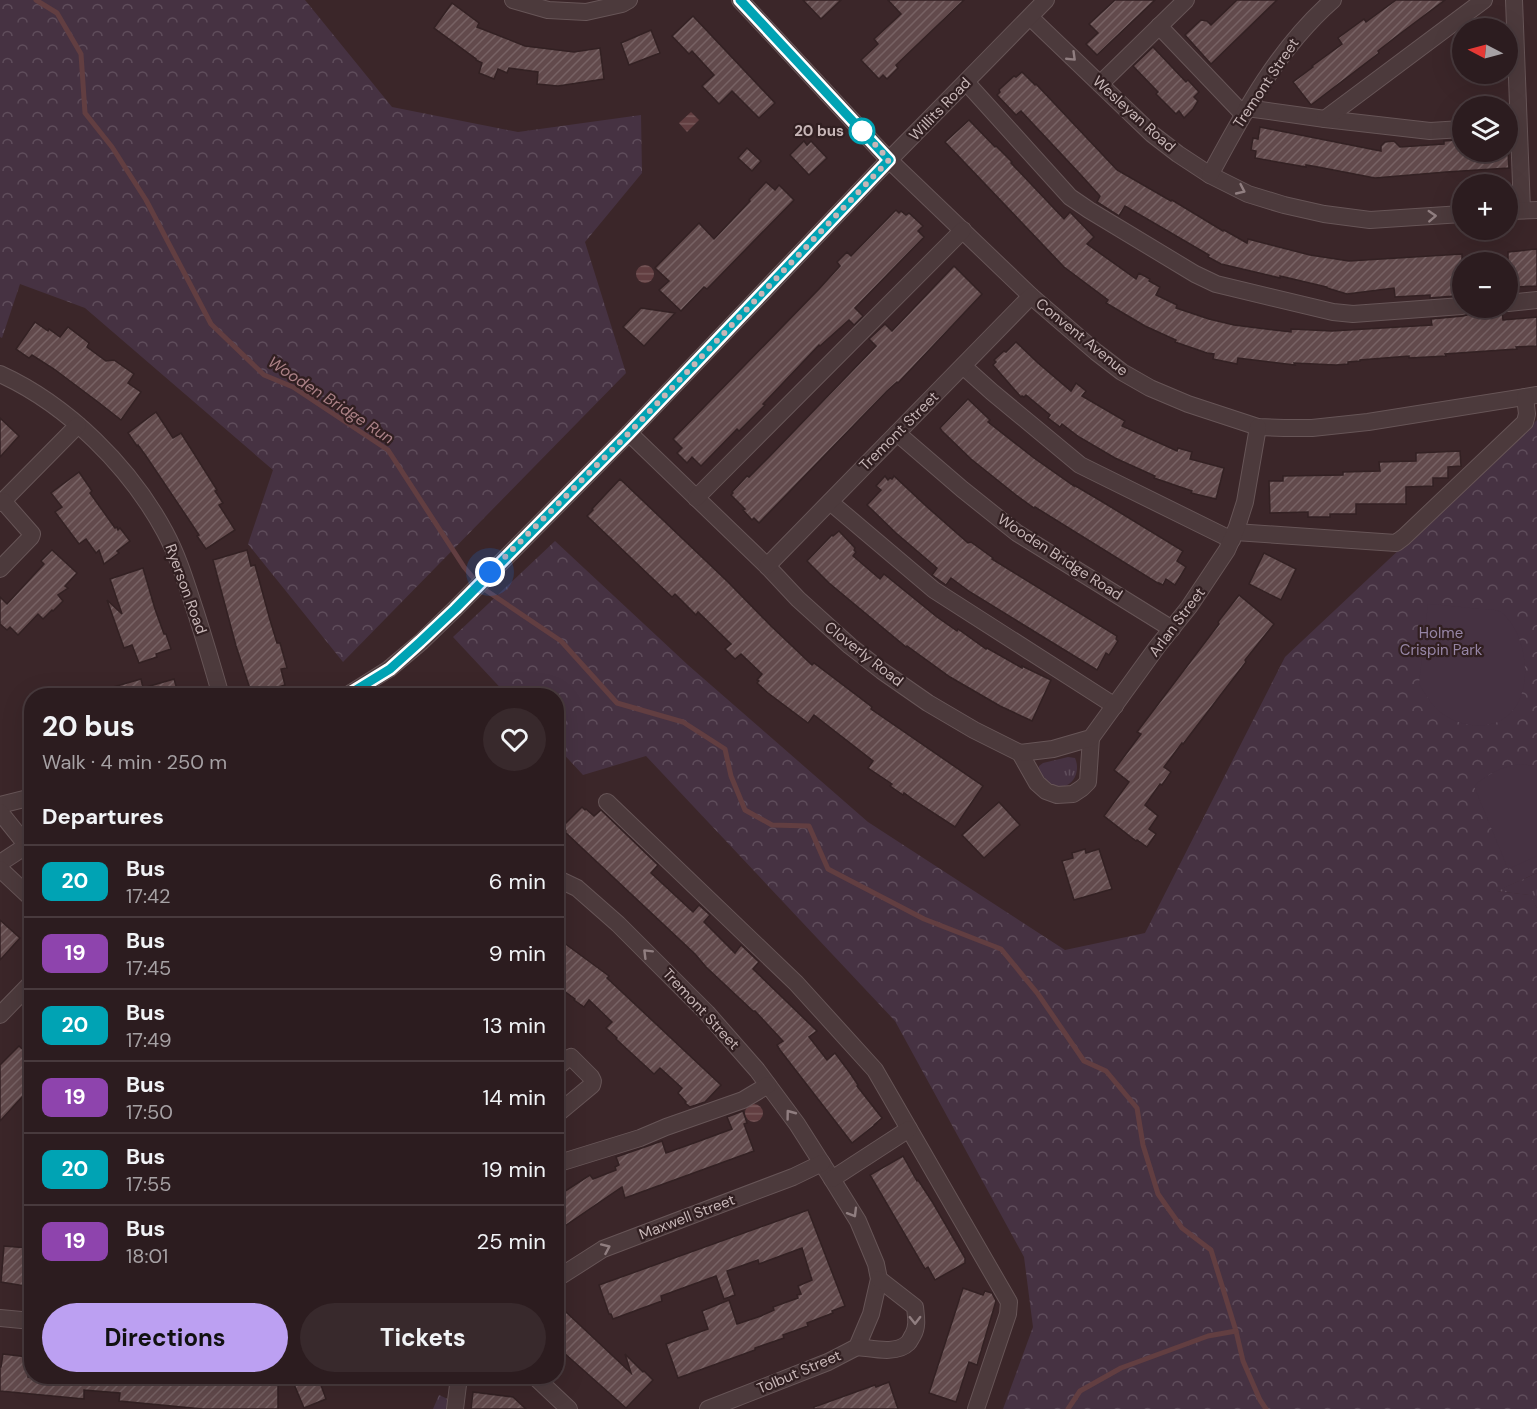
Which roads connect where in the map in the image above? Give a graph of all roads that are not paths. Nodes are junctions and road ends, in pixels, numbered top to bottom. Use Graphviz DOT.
graph roads {
  1 [pos="513,0"];
  2 [pos="629,0"];
  3 [pos="740,0"];
  4 [pos="1046,0"];
  5 [pos="1186,0"];
  6 [pos="1333,0"];
  7 [pos="1484,0"];
  8 [pos="1514,0"];
  9 [pos="1030,17"];
  10 [pos="1159,26"];
  11 [pos="966,82"];
  12 [pos="1100,84"];
  13 [pos="1513,96"];
  14 [pos="1245,111"];
  15 [pos="1325,119"];
  16 [pos="1452,130"];
  17 [pos="889,160"];
  18 [pos="1517,162"];
  19 [pos="1210,175"];
  20 [pos="1522,210"];
  21 [pos="1452,215"];
  22 [pos="963,231"];
  23 [pos="1032,296"];
  24 [pos="1537,300"];
  25 [pos="1518,302"];
  26 [pos="1452,307"];
  27 [pos="963,366"];
  28 [pos="0,374"];
  29 [pos="1531,396"];
  30 [pos="78,424"];
  31 [pos="1258,427"];
  32 [pos="629,433"];
  33 [pos="897,433"];
  34 [pos="696,498"];
  35 [pos="1,502"];
  36 [pos="830,502"];
  37 [pos="1233,536"];
  38 [pos="767,566"];
  39 [pos="0,569"];
  40 [pos="1172,629"];
  41 [pos="219,688"];
  42 [pos="359,688"];
  43 [pos="1114,706"];
  44 [pos="1091,738"];
  45 [pos="1020,753"];
  46 [pos="24,798"];
  47 [pos="607,802"];
  48 [pos="0,806"];
  49 [pos="0,812"];
  50 [pos="24,840"];
  51 [pos="24,850"];
  52 [pos="0,863"];
  53 [pos="0,869"];
  54 [pos="564,882"];
  55 [pos="24,891"];
  56 [pos="24,990"];
  57 [pos="0,1015"];
  58 [pos="564,1061"];
  59 [pos="768,1085"];
  60 [pos="564,1108"];
  61 [pos="909,1129"];
  62 [pos="564,1162"];
  63 [pos="822,1163"];
  64 [pos="832,1179"];
  65 [pos="564,1274"];
  66 [pos="879,1279"];
  67 [pos="0,1318"];
  68 [pos="24,1320"];
  69 [pos="857,1347"];
  70 [pos="458,1384"];
  71 [pos="542,1384"];
  72 [pos="455,1409"];
  73 [pos="569,1409"];
  74 [pos="708,1409"];
  75 [pos="976,1409"];
  1 -- 2 [label="street"];
  3 -- 17 [label="street, Convent Avenue"];
  4 -- 9 [label="street, Willits Road"];
  5 -- 10 [label="street"];
  6 -- 14 [label="street, Tremont Street"];
  7 -- 15 [label="street"];
  8 -- 13 [label="street"];
  9 -- 11 [label="street, Willits Road"];
  9 -- 12 [label="street, Wesleyan Road, one-way"];
  10 -- 12 [label="street"];
  10 -- 14 [label="street"];
  11 -- 17 [label="street, Willits Road"];
  11 -- 26 [label="street"];
  12 -- 19 [label="street, Wesleyan Road"];
  14 -- 15 [label="street"];
  14 -- 19 [label="street, Tremont Street"];
  15 -- 16 [label="street"];
  17 -- 22 [label="street, Convent Avenue"];
  17 -- 32 [label="street, Willits Road"];
  18 -- 20 [label="street"];
  19 -- 21 [label="street, Wesleyan Road, one-way"];
  22 -- 23 [label="street, Convent Avenue"];
  22 -- 34 [label="street"];
  23 -- 27 [label="street, Tremont Street"];
  23 -- 31 [label="street, Convent Avenue"];
  24 -- 25 [label="street"];
  27 -- 33 [label="street, Tremont Street"];
  27 -- 37 [label="street"];
  28 -- 30 [label="street, Ryerson Road"];
  29 -- 31 [label="street, Convent Avenue"];
  29 -- 37 [label="street"];
  30 -- 35 [label="street"];
  30 -- 41 [label="street, Ryerson Road"];
  31 -- 37 [label="street, Arlan Street"];
  32 -- 34 [label="street, Cloverly Road"];
  32 -- 42 [label="street, Willits Road"];
  33 -- 36 [label="street, Tremont Street"];
  33 -- 40 [label="street, Wooden Bridge Road"];
  34 -- 38 [label="street, Cloverly Road"];
  35 -- 39 [label="street"];
  36 -- 38 [label="street, Tremont Street"];
  36 -- 43 [label="street"];
  37 -- 40 [label="street, Arlan Street"];
  38 -- 45 [label="street, Cloverly Road"];
  40 -- 43 [label="street, Arlan Street"];
  43 -- 44 [label="street, Arlan Street"];
  44 -- 45 [label="street"];
  44 -- 45 [label="street"];
  46 -- 48 [label="street"];
  47 -- 61 [label="street"];
  49 -- 50 [label="street"];
  51 -- 52 [label="street"];
  53 -- 55 [label="street"];
  59 -- 54 [label="street, Tremont Street, one-way"];
  56 -- 57 [label="street"];
  58 -- 60 [label="street"];
  59 -- 62 [label="street"];
  63 -- 59 [label="street, Tremont Street, one-way"];
  61 -- 64 [label="street"];
  61 -- 75 [label="street"];
  63 -- 64 [label="street"];
  65 -- 63 [label="street, Maxwell Street, one-way"];
  64 -- 66 [label="street, one-way"];
  66 -- 69 [label="street, Tolbut Street"];
  66 -- 69 [label="street, Tolbut Street, one-way"];
  67 -- 68 [label="street"];
  69 -- 74 [label="street, Tolbut Street"];
  70 -- 72 [label="street"];
  71 -- 73 [label="street"];
}
